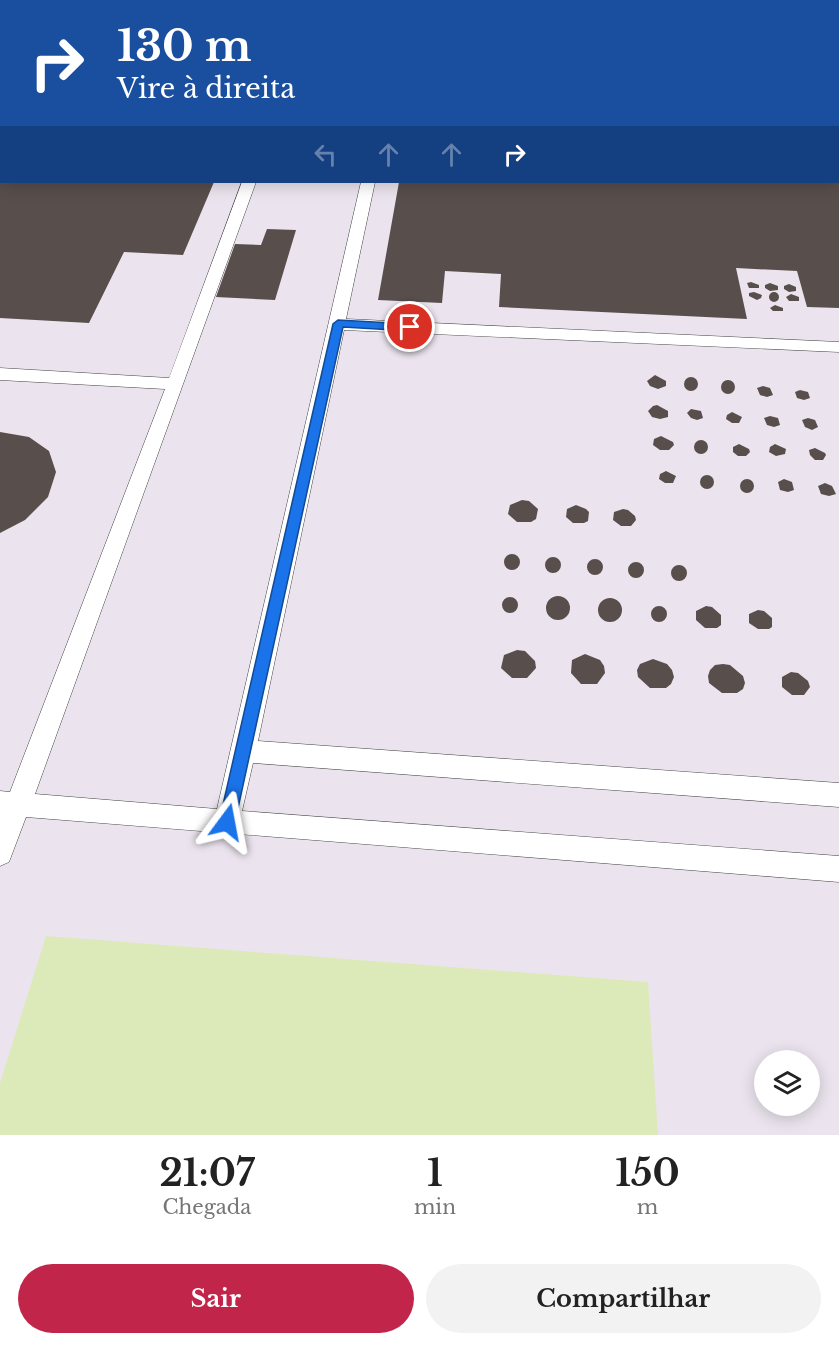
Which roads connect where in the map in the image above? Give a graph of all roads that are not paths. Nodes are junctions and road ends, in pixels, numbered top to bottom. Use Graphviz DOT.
graph roads {
  1 [pos="249,183"];
  2 [pos="368,183"];
  3 [pos="338,324"];
  4 [pos="839,347"];
  5 [pos="0,374"];
  6 [pos="176,384"];
  7 [pos="244,751"];
  8 [pos="839,795"];
  9 [pos="9,804"];
  10 [pos="227,822"];
  11 [pos="0,853"];
  12 [pos="839,869"];
  1 -- 6 [label="lane"];
  2 -- 3 [label="lane"];
  3 -- 4 [label="lane"];
  3 -- 7 [label="lane"];
  5 -- 6 [label="lane"];
  6 -- 9 [label="lane"];
  7 -- 8 [label="lane"];
  7 -- 10 [label="lane"];
  9 -- 10 [label="lane"];
  9 -- 11 [label="lane"];
  10 -- 12 [label="lane"];
}
